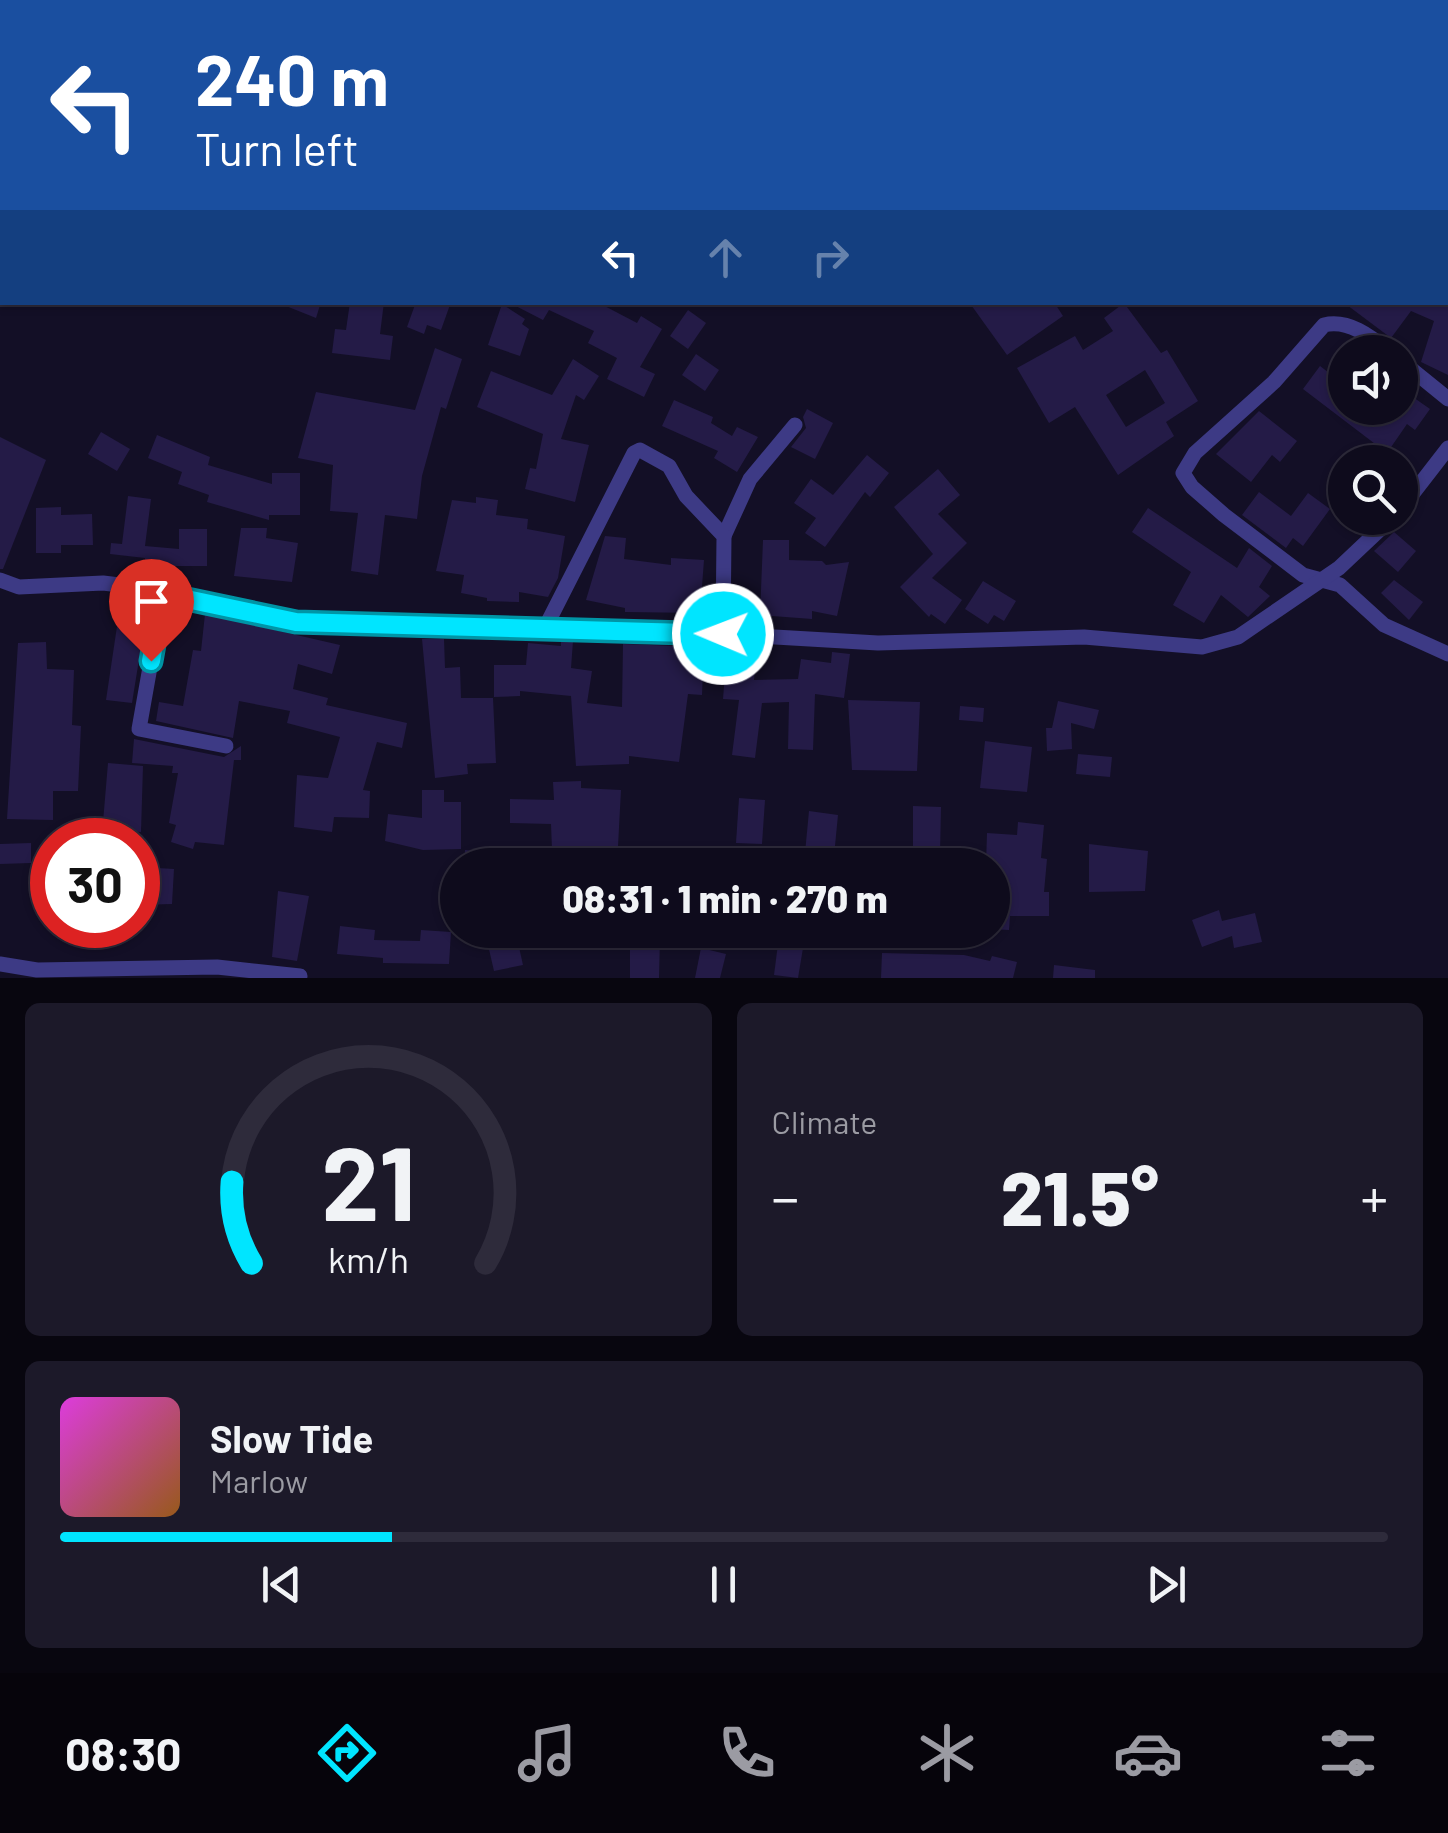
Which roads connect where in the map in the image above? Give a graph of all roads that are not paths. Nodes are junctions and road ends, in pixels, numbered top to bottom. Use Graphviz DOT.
graph roads {
  1 [pos="1368,335"];
  2 [pos="1418,375"];
  3 [pos="1448,399"];
  4 [pos="796,425"];
  5 [pos="1448,448"];
  6 [pos="1418,487"];
  7 [pos="1374,535"];
  8 [pos="724,536"];
  9 [pos="1322,576"];
  10 [pos="0,580"];
  11 [pos="163,594"];
  12 [pos="545,628"];
  13 [pos="723,634"];
  14 [pos="1448,654"];
  15 [pos="226,746"];
  16 [pos="0,964"];
  17 [pos="300,976"];
  1 -- 9 [label="street"];
  2 -- 3 [label="street"];
  4 -- 8 [label="street"];
  5 -- 6 [label="street"];
  7 -- 9 [label="street"];
  8 -- 12 [label="street"];
  8 -- 13 [label="street"];
  9 -- 13 [label="street"];
  9 -- 14 [label="street"];
  10 -- 11 [label="street"];
  11 -- 12 [label="street"];
  11 -- 15 [label="street"];
  12 -- 13 [label="street"];
  16 -- 17 [label="street"];
}
